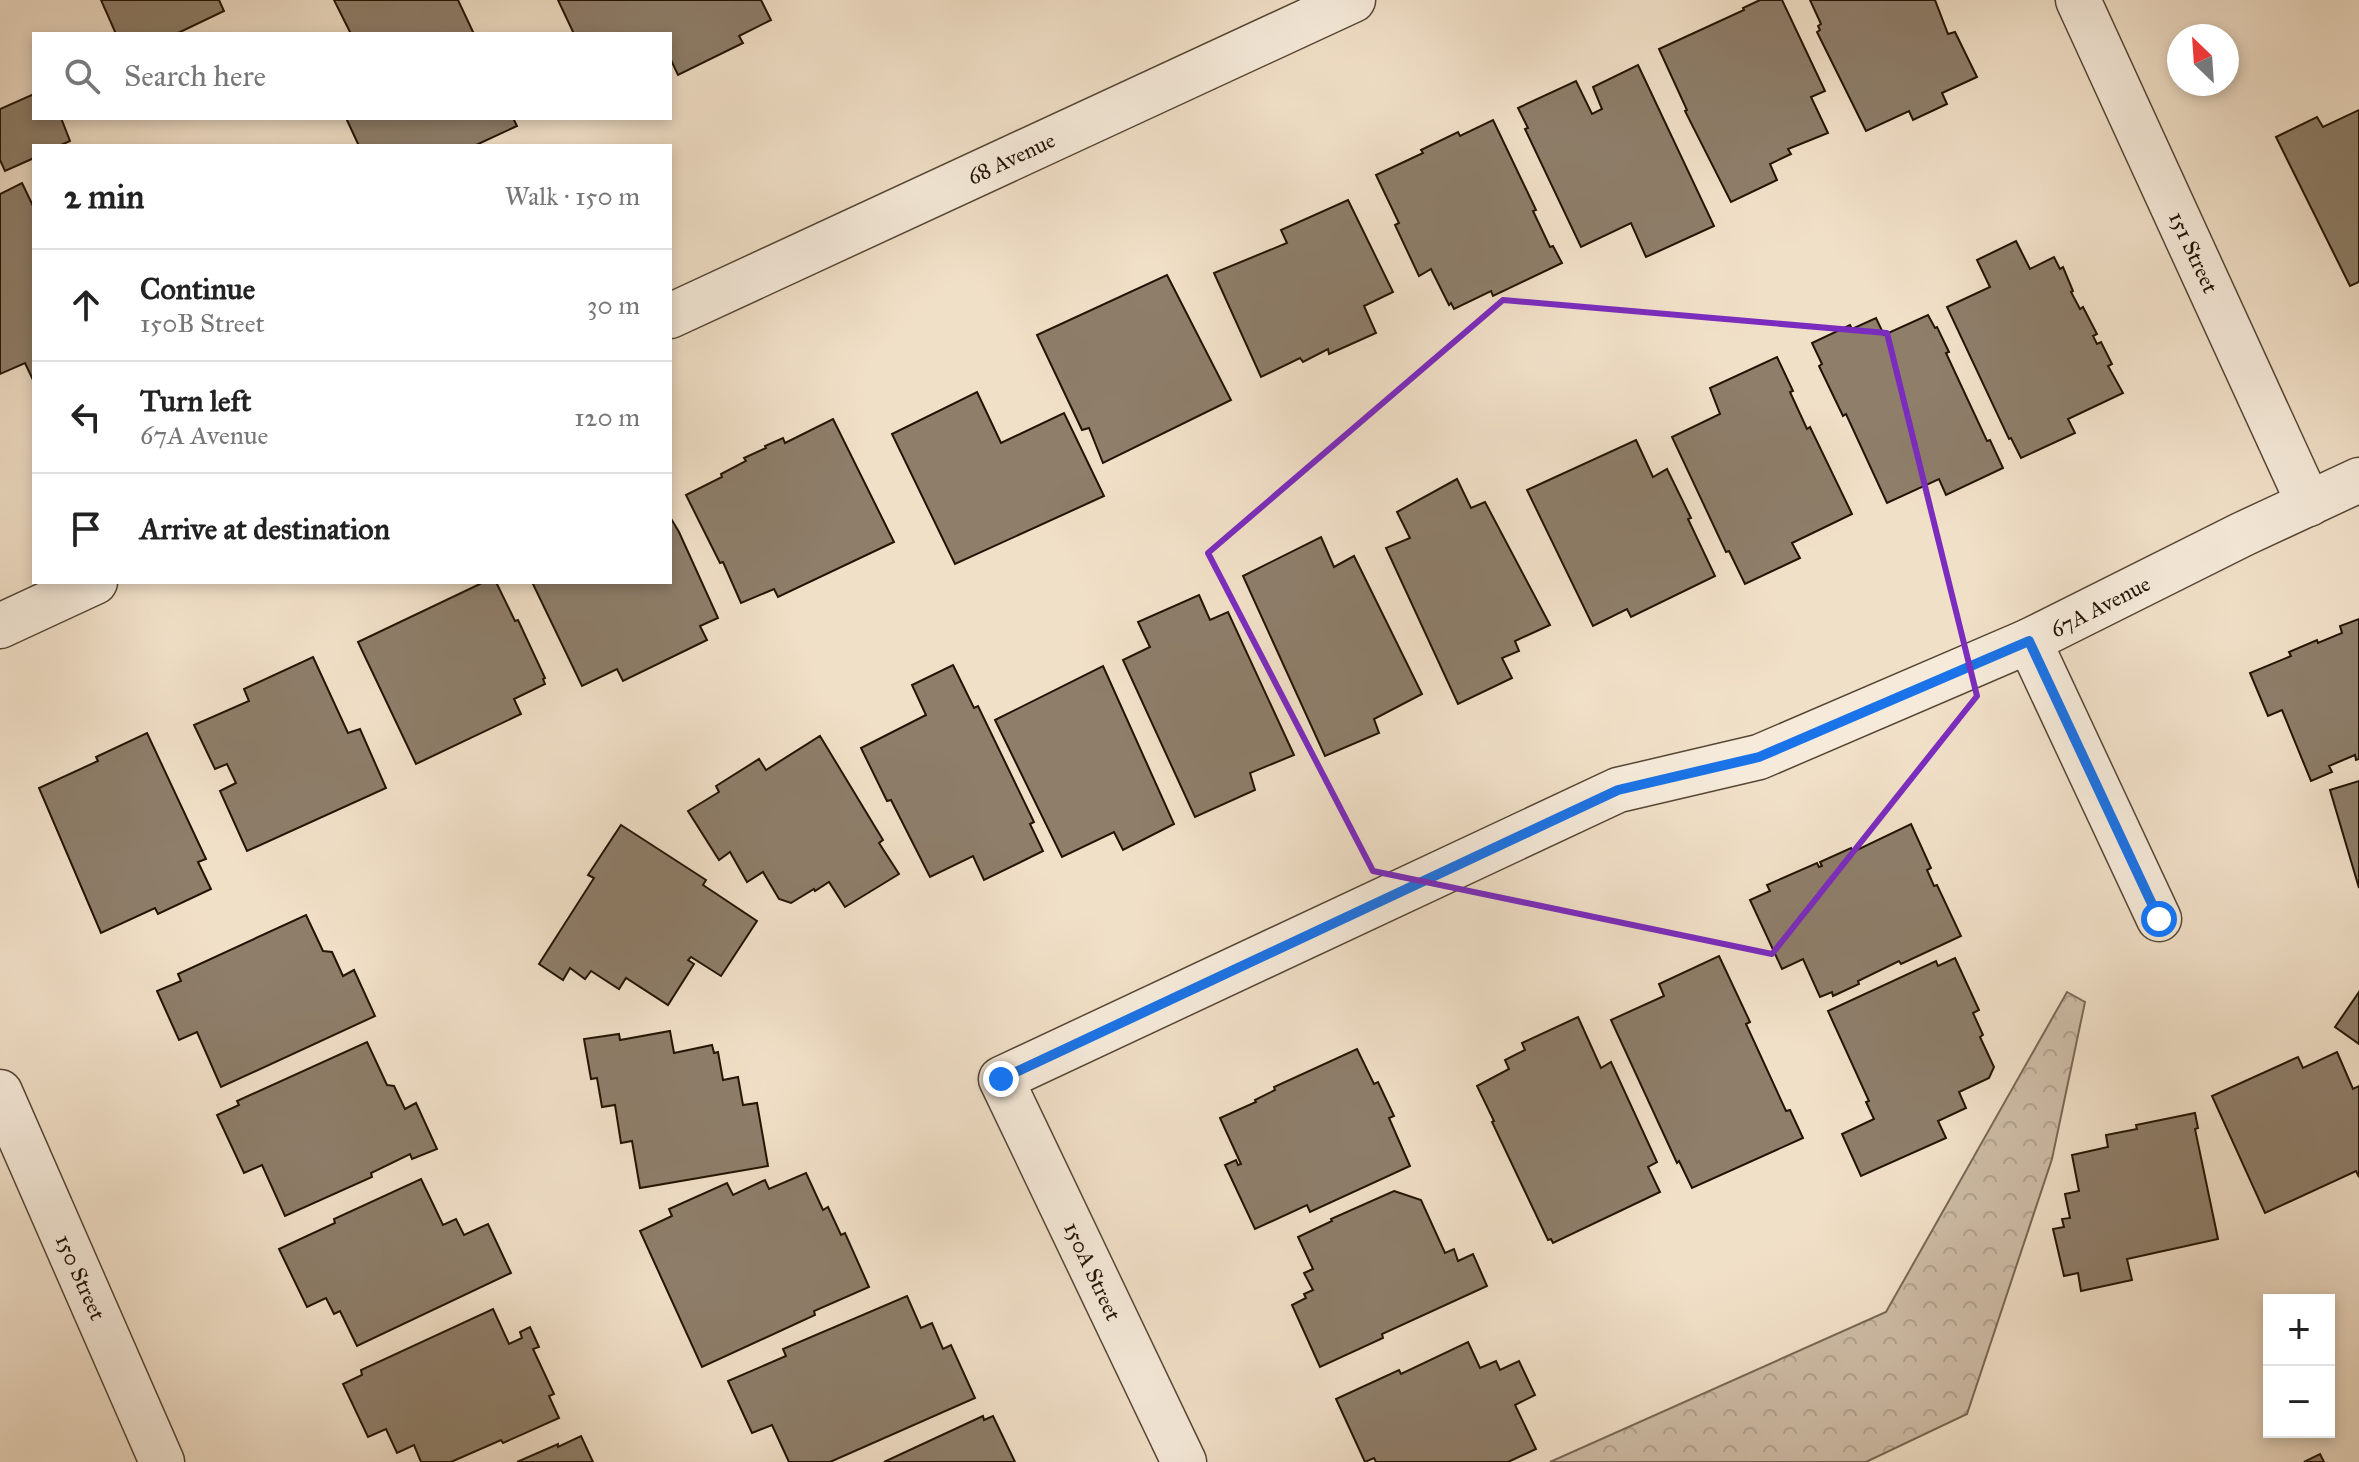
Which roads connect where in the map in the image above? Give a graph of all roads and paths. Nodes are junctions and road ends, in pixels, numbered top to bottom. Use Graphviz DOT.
graph roads {
  1 [pos="1353,0"];
  2 [pos="2078,0"];
  3 [pos="672,315"];
  4 [pos="2359,480"];
  5 [pos="2309,504"];
  6 [pos="91,584"];
  7 [pos="0,626"];
  8 [pos="2029,641"];
  9 [pos="2159,919"];
  10 [pos="1001,1079"];
  11 [pos="0,1092"];
  12 [pos="162,1462"];
  13 [pos="1184,1462"];
  1 -- 3 [label="street, 68 Avenue"];
  2 -- 5 [label="street, 151 Street"];
  4 -- 5 [label="street, 67A Avenue"];
  5 -- 8 [label="street, 67A Avenue"];
  6 -- 7 [label="street"];
  8 -- 9 [label="street"];
  8 -- 10 [label="street, 67A Avenue"];
  10 -- 13 [label="street, 150A Street"];
  11 -- 12 [label="street, 150 Street"];
}
